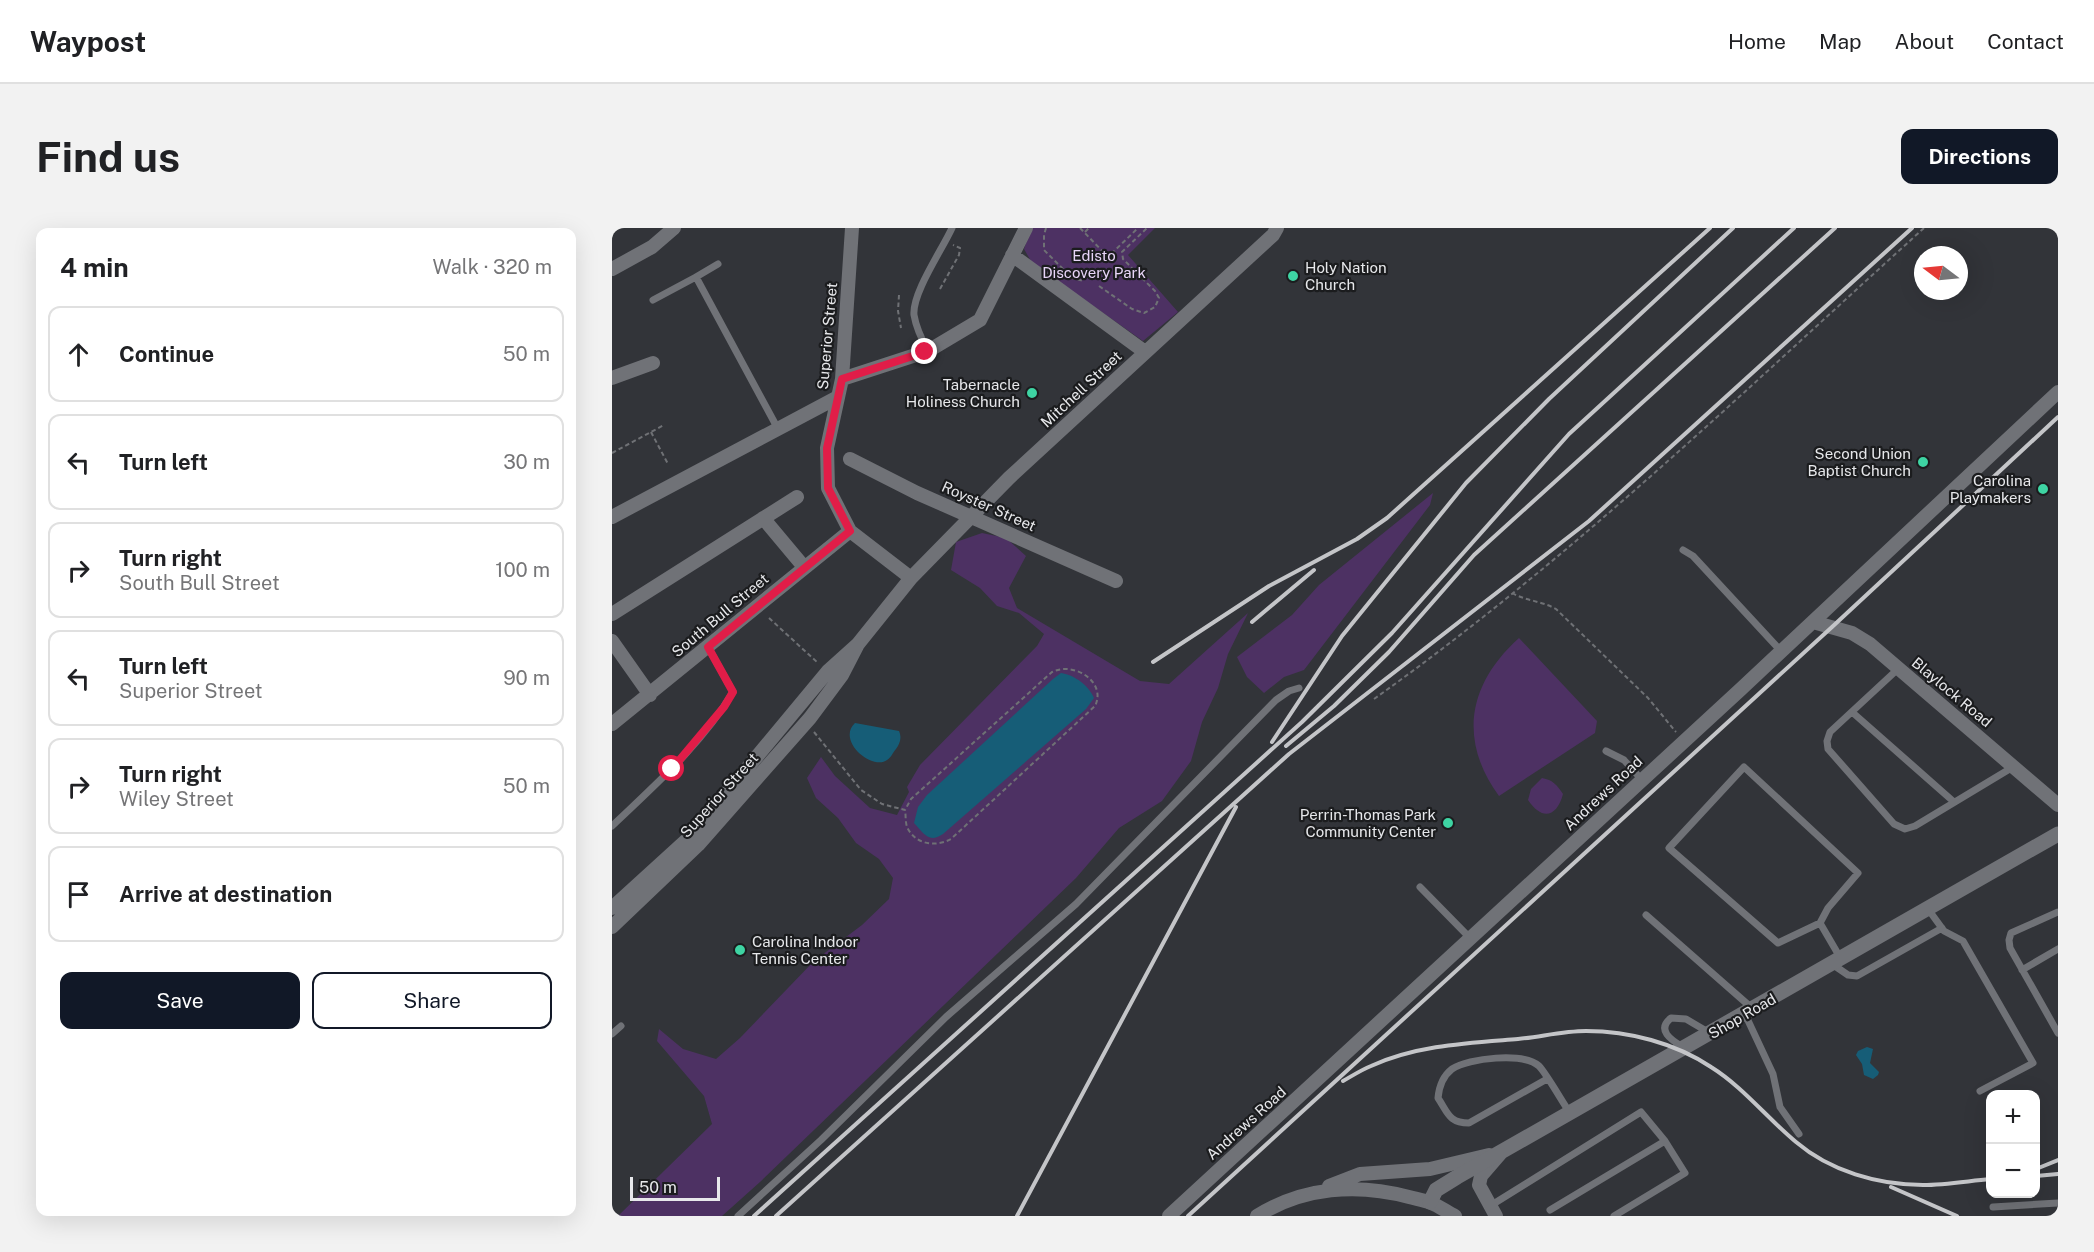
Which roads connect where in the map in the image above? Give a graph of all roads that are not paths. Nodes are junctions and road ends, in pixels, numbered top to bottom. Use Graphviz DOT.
graph roads {
  1 [pos="674,228"];
  2 [pos="852,228"];
  3 [pos="952,228"];
  4 [pos="1026,228"];
  5 [pos="1277,228"];
  6 [pos="1012,255"];
  7 [pos="718,264"];
  8 [pos="612,269"];
  9 [pos="696,277"];
  10 [pos="653,300"];
  11 [pos="928,351"];
  12 [pos="1145,352"];
  13 [pos="653,363"];
  14 [pos="612,378"];
  15 [pos="842,379"];
  16 [pos="2058,392"];
  17 [pos="838,397"];
  18 [pos="778,429"];
  19 [pos="850,459"];
  20 [pos="797,497"];
  21 [pos="971,515"];
  22 [pos="612,517"];
  23 [pos="763,518"];
  24 [pos="850,531"];
  25 [pos="1683,550"];
  26 [pos="804,567"];
  27 [pos="911,578"];
  28 [pos="1116,581"];
  29 [pos="612,614"];
  30 [pos="1813,622"];
  31 [pos="612,641"];
  32 [pos="858,644"];
  33 [pos="708,647"];
  34 [pos="1782,651"];
  35 [pos="1899,668"];
  36 [pos="1299,688"];
  37 [pos="650,695"];
  38 [pos="1852,712"];
  39 [pos="612,724"];
  40 [pos="1606,751"];
  41 [pos="2014,766"];
  42 [pos="1642,780"];
  43 [pos="1954,802"];
  44 [pos="2058,805"];
  45 [pos="612,826"];
  46 [pos="2058,834"];
  47 [pos="694,841"];
  48 [pos="1420,887"];
  49 [pos="612,908"];
  50 [pos="1928,909"];
  51 [pos="2058,912"];
  52 [pos="1646,915"];
  53 [pos="1820,923"];
  54 [pos="612,927"];
  55 [pos="1942,928"];
  56 [pos="1470,938"];
  57 [pos="2056,950"];
  58 [pos="2058,959"];
  59 [pos="1837,961"];
  60 [pos="2022,970"];
  61 [pos="1749,1012"];
  62 [pos="621,1026"];
  63 [pos="2058,1033"];
  64 [pos="612,1034"];
  65 [pos="1710,1034"];
  66 [pos="1685,1048"];
  67 [pos="1547,1079"];
  68 [pos="1980,1091"];
  69 [pos="1570,1113"];
  70 [pos="1799,1134"];
  71 [pos="1665,1141"];
  72 [pos="1502,1152"];
  73 [pos="1302,1196"];
  74 [pos="1430,1202"];
  75 [pos="2058,1203"];
  76 [pos="1993,1207"];
  77 [pos="1550,1210"];
  78 [pos="1493,1211"];
  79 [pos="738,1216"];
  80 [pos="1168,1216"];
  81 [pos="1257,1216"];
  82 [pos="1455,1216"];
  83 [pos="1614,1216"];
  1 -- 8 [label="street"];
  2 -- 15 [label="street, Superior Street"];
  3 -- 11 [label="lane"];
  4 -- 6 [label="street"];
  5 -- 12 [label="street, Mitchell Street"];
  6 -- 11 [label="street"];
  6 -- 12 [label="street"];
  7 -- 9 [label="lane"];
  9 -- 10 [label="lane"];
  9 -- 18 [label="lane"];
  11 -- 15 [label="street"];
  12 -- 21 [label="street, Mitchell Street"];
  13 -- 14 [label="street"];
  15 -- 17 [label="street, Superior Street"];
  16 -- 30 [label="street, Andrews Road"];
  17 -- 18 [label="street"];
  17 -- 24 [label="street, Superior Street"];
  18 -- 22 [label="street"];
  19 -- 21 [label="street, Royster Street"];
  20 -- 23 [label="street"];
  21 -- 27 [label="street, Mitchell Street"];
  21 -- 28 [label="street, Royster Street"];
  23 -- 26 [label="street"];
  23 -- 29 [label="street"];
  24 -- 26 [label="street, South Bull Street"];
  24 -- 27 [label="street, Superior Street"];
  25 -- 34 [label="lane"];
  26 -- 33 [label="street, South Bull Street"];
  27 -- 32 [label="street, Superior Street"];
  30 -- 34 [label="street, Andrews Road"];
  30 -- 35 [label="street, Blaylock Road"];
  31 -- 37 [label="street"];
  32 -- 47 [label="street, Superior Street"];
  32 -- 47 [label="street, Superior Street"];
  33 -- 37 [label="street, South Bull Street"];
  33 -- 45 [label="lane"];
  34 -- 42 [label="street, Andrews Road"];
  35 -- 38 [label="lane"];
  35 -- 41 [label="street, Blaylock Road"];
  36 -- 79 [label="lane"];
  37 -- 39 [label="street, South Bull Street"];
  38 -- 43 [label="lane"];
  38 -- 43 [label="lane"];
  40 -- 42 [label="lane"];
  41 -- 43 [label="lane"];
  41 -- 44 [label="street, Blaylock Road"];
  42 -- 56 [label="street, Andrews Road"];
  46 -- 50 [label="street, Shop Road"];
  47 -- 49 [label="street, Superior Street"];
  47 -- 54 [label="street, Superior Street"];
  48 -- 56 [label="lane"];
  50 -- 55 [label="lane"];
  50 -- 59 [label="street, Shop Road"];
  51 -- 60 [label="lane"];
  52 -- 61 [label="lane"];
  53 -- 53 [label="lane"];
  53 -- 59 [label="lane"];
  55 -- 59 [label="lane"];
  55 -- 68 [label="lane"];
  56 -- 80 [label="street, Andrews Road"];
  57 -- 58 [label="lane"];
  57 -- 60 [label="lane"];
  59 -- 61 [label="street, Shop Road"];
  60 -- 63 [label="lane"];
  61 -- 65 [label="street, Shop Road"];
  61 -- 70 [label="lane"];
  62 -- 64 [label="lane"];
  65 -- 66 [label="street, Shop Road"];
  65 -- 66 [label="lane"];
  66 -- 69 [label="street, Shop Road"];
  67 -- 67 [label="lane"];
  67 -- 69 [label="lane"];
  69 -- 72 [label="street, Shop Road"];
  71 -- 77 [label="lane"];
  71 -- 78 [label="lane"];
  71 -- 83 [label="lane"];
  72 -- 73 [label="street"];
  72 -- 74 [label="street, Shop Road"];
  72 -- 78 [label="street"];
  73 -- 74 [label="street"];
  73 -- 81 [label="street"];
  74 -- 82 [label="street"];
  75 -- 76 [label="lane"];
}
